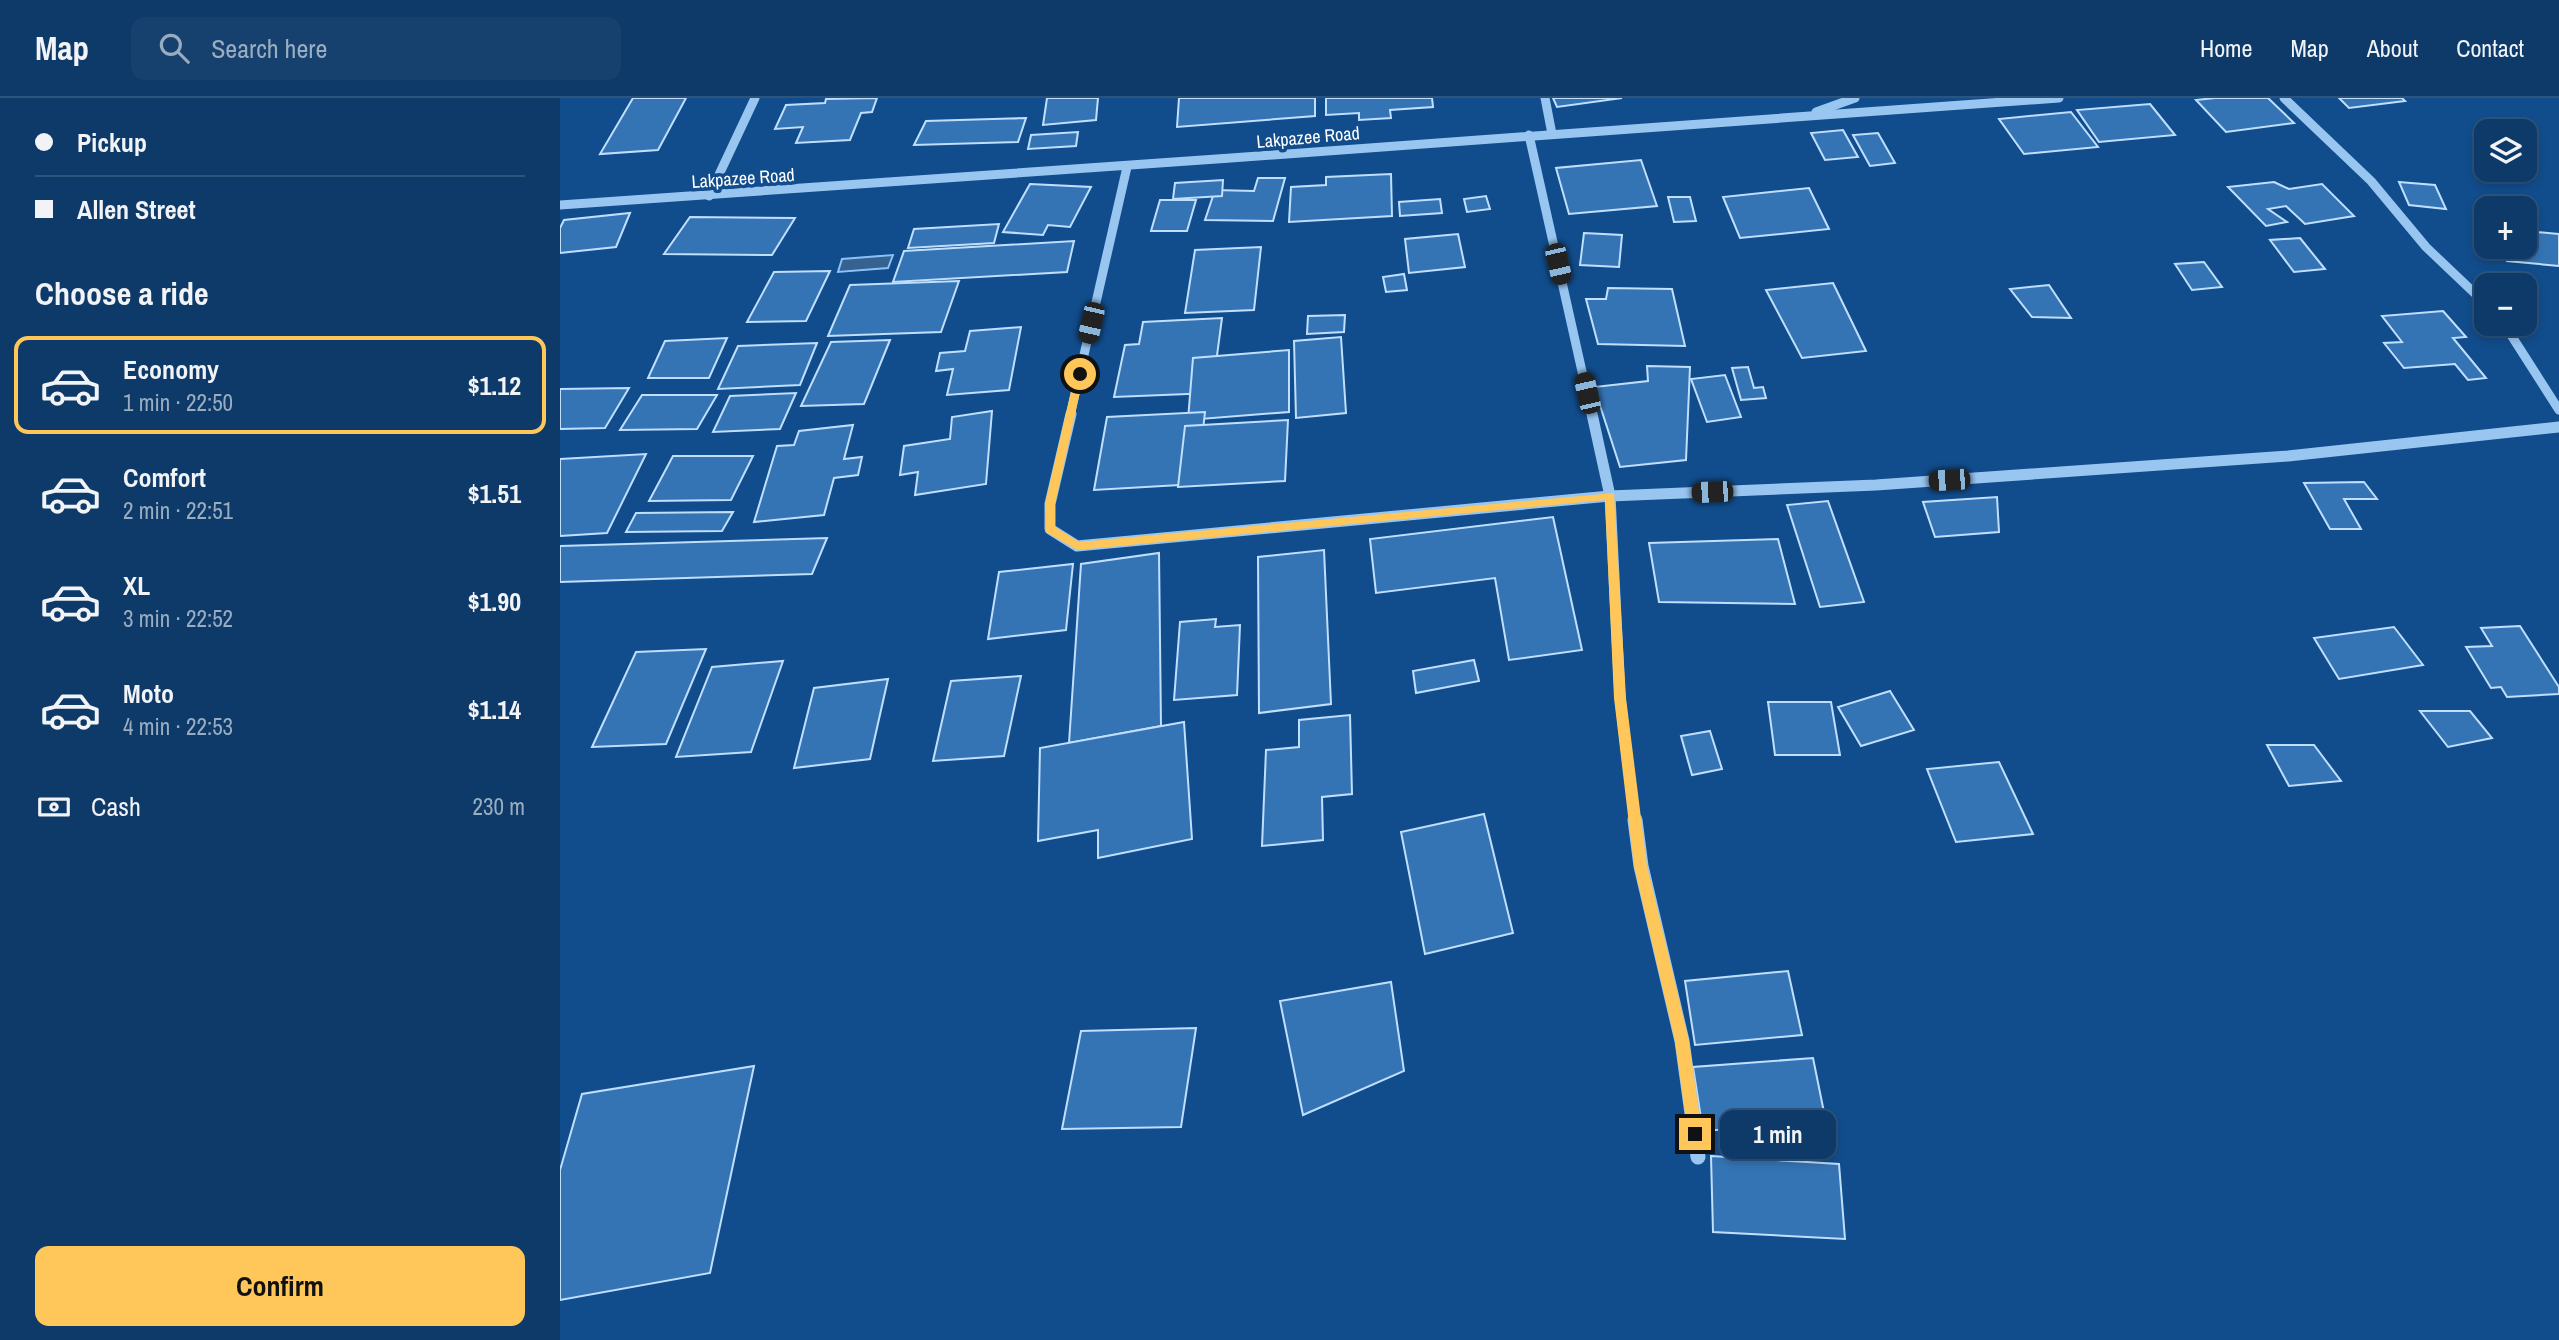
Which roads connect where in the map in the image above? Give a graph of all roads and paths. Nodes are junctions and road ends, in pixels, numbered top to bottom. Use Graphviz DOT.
graph roads {
  1 [pos="755,98"];
  2 [pos="1545,98"];
  3 [pos="1855,98"];
  4 [pos="2059,98"];
  5 [pos="2284,98"];
  6 [pos="1799,117"];
  7 [pos="1552,134"];
  8 [pos="1529,135"];
  9 [pos="1127,167"];
  10 [pos="709,197"];
  11 [pos="560,205"];
  12 [pos="2474,293"];
  13 [pos="2512,336"];
  14 [pos="2559,410"];
  15 [pos="2559,426"];
  16 [pos="1610,496"];
  17 [pos="1698,1157"];
  1 -- 10 [label="street"];
  2 -- 7 [label="street"];
  3 -- 6 [label="street"];
  4 -- 6 [label="street, Lakpazee Road"];
  5 -- 12 [label="street"];
  6 -- 7 [label="street, Lakpazee Road"];
  7 -- 8 [label="street, Lakpazee Road"];
  8 -- 9 [label="street, Lakpazee Road"];
  8 -- 16 [label="street"];
  9 -- 10 [label="street, Lakpazee Road"];
  9 -- 16 [label="street"];
  10 -- 11 [label="street, Lakpazee Road"];
  13 -- 14 [label="street"];
  15 -- 16 [label="street"];
  16 -- 17 [label="street"];
}
